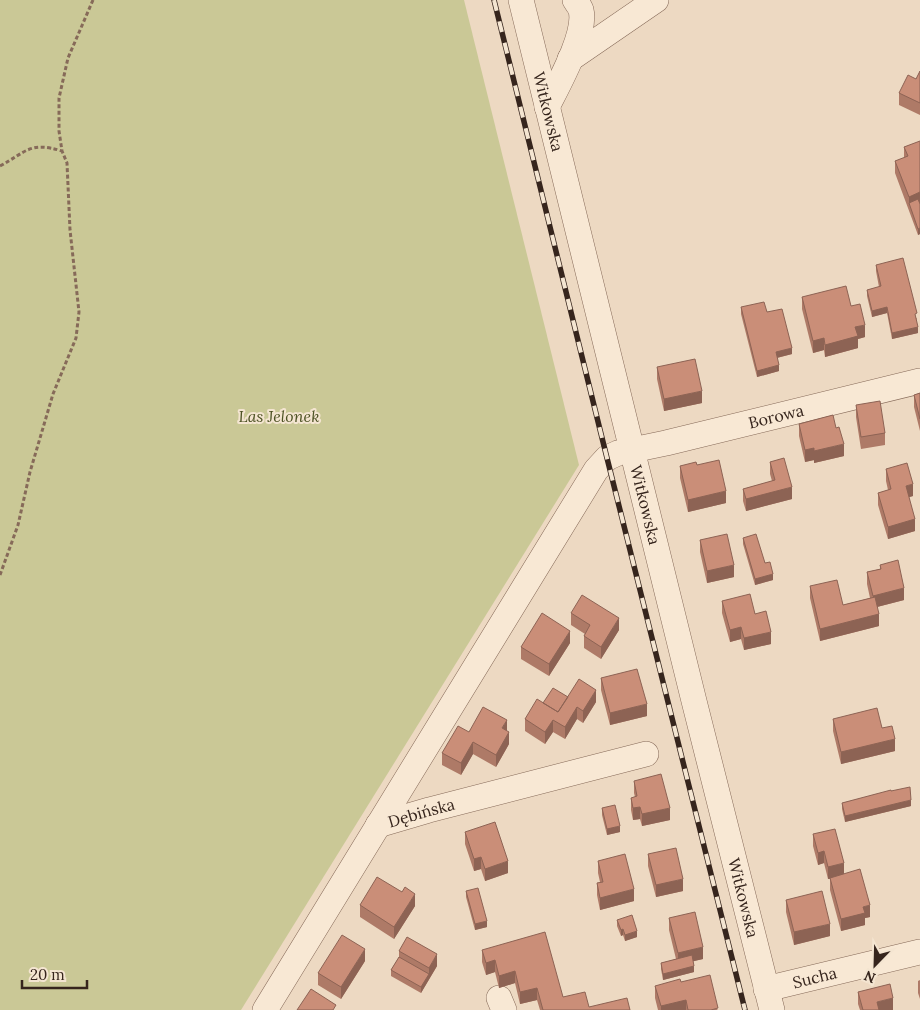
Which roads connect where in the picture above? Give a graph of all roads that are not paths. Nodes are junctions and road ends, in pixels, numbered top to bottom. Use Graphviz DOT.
graph roads {
  1 [pos="521,0"];
  2 [pos="576,0"];
  3 [pos="656,0"];
  4 [pos="570,59"];
  5 [pos="547,107"];
  6 [pos="920,381"];
  7 [pos="632,450"];
  8 [pos="646,754"];
  9 [pos="378,825"];
  10 [pos="920,952"];
  11 [pos="769,1000"];
  12 [pos="265,1010"];
  1 -- 5 [label="street, Witkowska"];
  2 -- 4 [label="street"];
  3 -- 4 [label="street"];
  4 -- 5 [label="street"];
  5 -- 7 [label="street, Witkowska"];
  6 -- 7 [label="street, Borowa"];
  7 -- 9 [label="street, Borowa"];
  7 -- 11 [label="street, Witkowska"];
  8 -- 9 [label="street, Dębińska"];
  9 -- 12 [label="street, Dębińska"];
  10 -- 11 [label="street, Sucha"];
}
